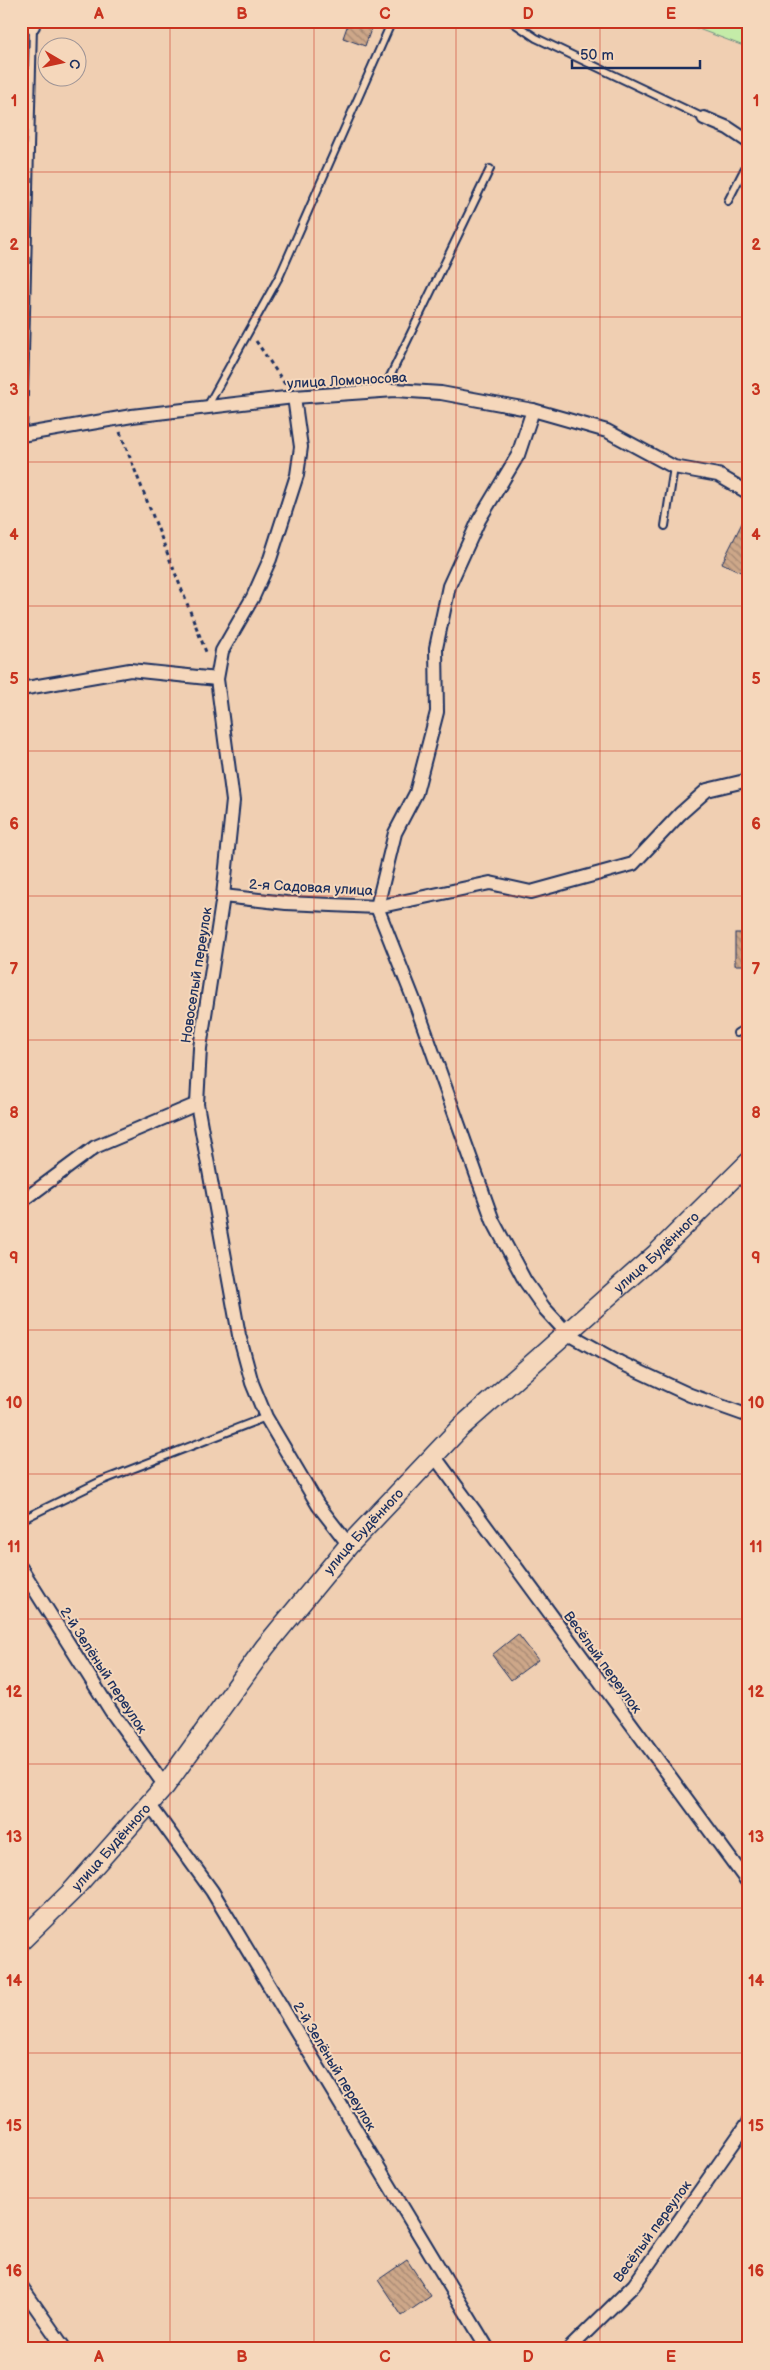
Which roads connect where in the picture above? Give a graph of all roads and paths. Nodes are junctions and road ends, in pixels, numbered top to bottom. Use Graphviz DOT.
graph roads {
  1 [pos="392,21"];
  2 [pos="511,21"];
  3 [pos="27,26"];
  4 [pos="704,118"];
  5 [pos="749,142"];
  6 [pos="749,160"];
  7 [pos="490,169"];
  8 [pos="728,201"];
  9 [pos="248,330"];
  10 [pos="383,391"];
  11 [pos="294,397"];
  12 [pos="206,408"];
  13 [pos="533,410"];
  14 [pos="115,419"];
  15 [pos="22,435"];
  16 [pos="674,467"];
  17 [pos="749,493"];
  18 [pos="665,526"];
  19 [pos="217,678"];
  20 [pos="21,689"];
  21 [pos="749,780"];
  22 [pos="223,896"];
  23 [pos="377,907"];
  24 [pos="749,1026"];
  25 [pos="738,1032"];
  26 [pos="196,1104"];
  27 [pos="749,1162"];
  28 [pos="21,1202"];
  29 [pos="567,1334"];
  30 [pos="749,1416"];
  31 [pos="266,1417"];
  32 [pos="434,1457"];
  33 [pos="21,1520"];
  34 [pos="349,1544"];
  35 [pos="21,1568"];
  36 [pos="166,1786"];
  37 [pos="149,1804"];
  38 [pos="749,1884"];
  39 [pos="21,1940"];
  40 [pos="749,2121"];
  41 [pos="21,2286"];
  42 [pos="65,2349"];
  43 [pos="488,2349"];
  44 [pos="569,2349"];
  1 -- 9 [label="lane"];
  2 -- 4 [label="lane"];
  3 -- 15 [label="lane"];
  4 -- 5 [label="street"];
  6 -- 8 [label="lane"];
  7 -- 10 [label="lane"];
  9 -- 11 [label="path"];
  9 -- 12 [label="lane"];
  10 -- 11 [label="street, улица Ломоносова"];
  10 -- 13 [label="street, улица Ломоносова"];
  11 -- 12 [label="street, улица Ломоносова"];
  11 -- 19 [label="street, Новоселый переулок"];
  12 -- 14 [label="street, улица Ломоносова"];
  13 -- 16 [label="street, улица Ломоносова"];
  13 -- 23 [label="street"];
  14 -- 15 [label="street, улица Ломоносова"];
  14 -- 19 [label="path"];
  16 -- 17 [label="street, улица Ломоносова"];
  16 -- 18 [label="lane"];
  19 -- 20 [label="street"];
  19 -- 22 [label="street, Новоселый переулок"];
  21 -- 23 [label="street, 2-я Садовая улица"];
  22 -- 23 [label="street, 2-я Садовая улица"];
  22 -- 26 [label="street, Новоселый переулок"];
  23 -- 29 [label="street"];
  24 -- 25 [label="lane"];
  26 -- 28 [label="street"];
  26 -- 31 [label="street, Новоселый переулок"];
  27 -- 29 [label="main road, улица Будённого"];
  29 -- 30 [label="street"];
  29 -- 32 [label="main road, улица Будённого"];
  31 -- 33 [label="lane"];
  31 -- 34 [label="street, Новоселый переулок"];
  32 -- 34 [label="main road, улица Будённого"];
  32 -- 38 [label="street, Весёлый переулок"];
  34 -- 36 [label="main road, улица Будённого"];
  35 -- 36 [label="street, 2-й Зелёный переулок"];
  36 -- 37 [label="main road, улица Будённого"];
  37 -- 39 [label="main road, улица Будённого"];
  37 -- 43 [label="street, 2-й Зелёный переулок"];
  40 -- 44 [label="street, Весёлый переулок"];
  41 -- 42 [label="street"];
}
